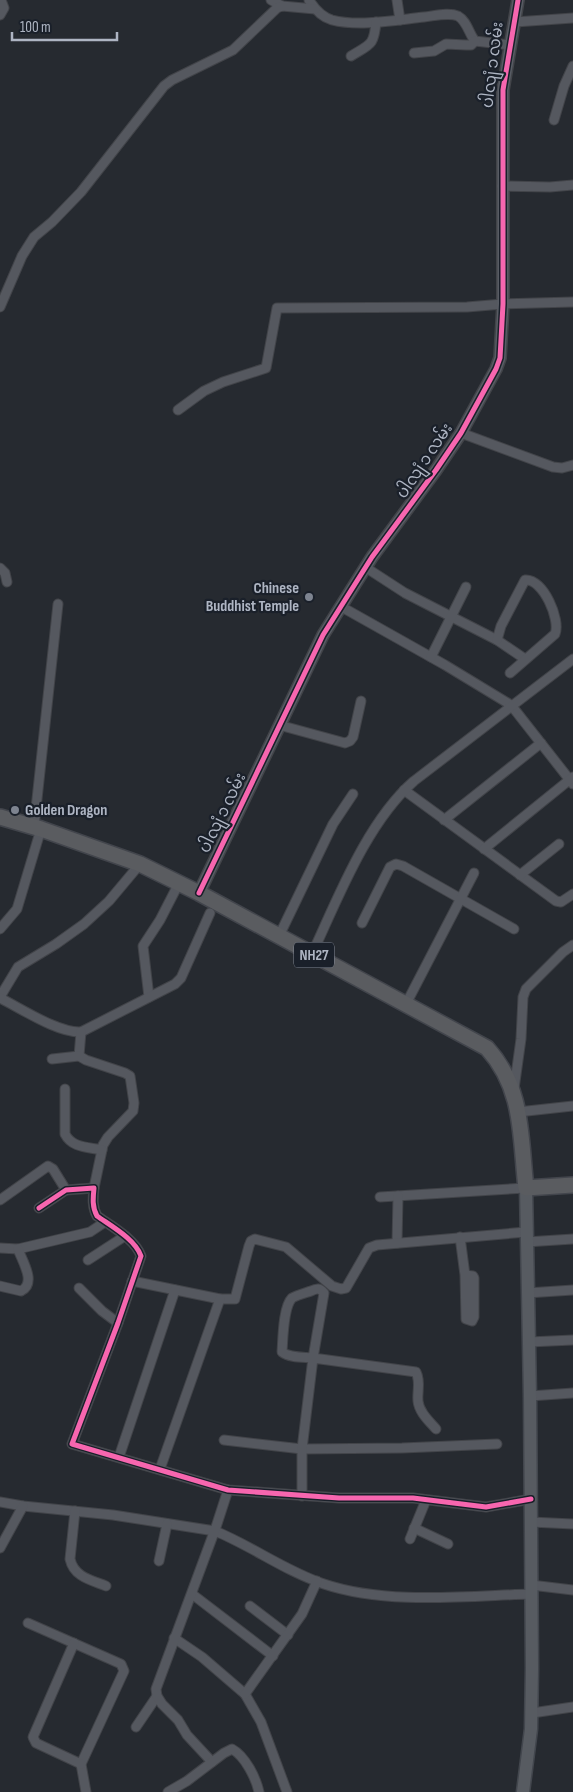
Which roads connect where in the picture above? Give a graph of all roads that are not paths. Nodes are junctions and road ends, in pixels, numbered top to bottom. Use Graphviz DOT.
graph roads {
  1 [pos="1,0"];
  2 [pos="271,0"];
  3 [pos="310,0"];
  4 [pos="397,0"];
  5 [pos="518,0"];
  6 [pos="282,6"];
  7 [pos="315,9"];
  8 [pos="0,15"];
  9 [pos="573,18"];
  10 [pos="400,20"];
  11 [pos="376,22"];
  12 [pos="515,22"];
  13 [pos="475,41"];
  14 [pos="510,45"];
  15 [pos="414,53"];
  16 [pos="351,56"];
  17 [pos="573,66"];
  18 [pos="554,120"];
  19 [pos="573,185"];
  20 [pos="502,186"];
  21 [pos="573,302"];
  22 [pos="503,304"];
  23 [pos="0,306"];
  24 [pos="178,410"];
  25 [pos="460,433"];
  26 [pos="573,465"];
  27 [pos="0,568"];
  28 [pos="365,568"];
  29 [pos="7,582"];
  30 [pos="466,587"];
  31 [pos="58,604"];
  32 [pos="340,606"];
  33 [pos="453,617"];
  34 [pos="497,640"];
  35 [pos="431,657"];
  36 [pos="525,659"];
  37 [pos="573,659"];
  38 [pos="510,672"];
  39 [pos="361,701"];
  40 [pos="511,705"];
  41 [pos="279,725"];
  42 [pos="541,743"];
  43 [pos="572,780"];
  44 [pos="404,790"];
  45 [pos="353,794"];
  46 [pos="0,817"];
  47 [pos="444,820"];
  48 [pos="38,828"];
  49 [pos="559,844"];
  50 [pos="484,849"];
  51 [pos="140,864"];
  52 [pos="474,873"];
  53 [pos="520,875"];
  54 [pos="179,883"];
  55 [pos="198,893"];
  56 [pos="573,894"];
  57 [pos="460,899"];
  58 [pos="210,913"];
  59 [pos="362,923"];
  60 [pos="0,929"];
  61 [pos="514,929"];
  62 [pos="279,936"];
  63 [pos="573,945"];
  64 [pos="312,954"];
  65 [pos="149,997"];
  66 [pos="0,998"];
  67 [pos="406,1004"];
  68 [pos="81,1032"];
  69 [pos="79,1056"];
  70 [pos="52,1059"];
  71 [pos="65,1089"];
  72 [pos="514,1092"];
  73 [pos="573,1106"];
  74 [pos="518,1112"];
  75 [pos="102,1150"];
  76 [pos="573,1185"];
  77 [pos="94,1188"];
  78 [pos="526,1188"];
  79 [pos="66,1190"];
  80 [pos="398,1196"];
  81 [pos="380,1197"];
  82 [pos="0,1200"];
  83 [pos="39,1208"];
  84 [pos="105,1222"];
  85 [pos="125,1236"];
  86 [pos="460,1237"];
  87 [pos="526,1237"];
  88 [pos="573,1239"];
  89 [pos="398,1243"];
  90 [pos="0,1248"];
  91 [pos="18,1249"];
  92 [pos="88,1260"];
  93 [pos="465,1275"];
  94 [pos="132,1281"];
  95 [pos="0,1286"];
  96 [pos="79,1288"];
  97 [pos="341,1289"];
  98 [pos="175,1290"];
  99 [pos="321,1290"];
  100 [pos="573,1290"];
  101 [pos="528,1293"];
  102 [pos="220,1299"];
  103 [pos="118,1323"];
  104 [pos="573,1340"];
  105 [pos="529,1342"];
  106 [pos="313,1358"];
  107 [pos="573,1393"];
  108 [pos="530,1396"];
  109 [pos="436,1429"];
  110 [pos="224,1440"];
  111 [pos="496,1444"];
  112 [pos="302,1449"];
  113 [pos="119,1457"];
  114 [pos="160,1469"];
  115 [pos="228,1490"];
  116 [pos="302,1496"];
  117 [pos="531,1498"];
  118 [pos="426,1500"];
  119 [pos="0,1502"];
  120 [pos="23,1506"];
  121 [pos="75,1511"];
  122 [pos="531,1522"];
  123 [pos="167,1524"];
  124 [pos="573,1524"];
  125 [pos="414,1528"];
  126 [pos="215,1531"];
  127 [pos="410,1539"];
  128 [pos="448,1544"];
  129 [pos="0,1548"];
  130 [pos="159,1561"];
  131 [pos="316,1582"];
  132 [pos="106,1586"];
  133 [pos="531,1590"];
  134 [pos="573,1590"];
  135 [pos="192,1594"];
  136 [pos="250,1606"];
  137 [pos="28,1623"];
  138 [pos="288,1634"];
  139 [pos="174,1638"];
  140 [pos="74,1643"];
  141 [pos="273,1656"];
  142 [pos="245,1694"];
  143 [pos="157,1696"];
  144 [pos="573,1707"];
  145 [pos="532,1713"];
  146 [pos="136,1727"];
  147 [pos="212,1762"];
  148 [pos="81,1764"];
  149 [pos="86,1792"];
  150 [pos="168,1792"];
  151 [pos="260,1792"];
  152 [pos="287,1792"];
  153 [pos="523,1792"];
  1 -- 8 [label="street"];
  2 -- 6 [label="street"];
  3 -- 7 [label="street"];
  4 -- 10 [label="street"];
  5 -- 12 [label="street, ပါလျံ ၁ လမ်း"];
  6 -- 7 [label="street"];
  6 -- 23 [label="street"];
  7 -- 11 [label="street"];
  9 -- 12 [label="street"];
  10 -- 11 [label="street"];
  10 -- 13 [label="street"];
  11 -- 16 [label="street"];
  12 -- 14 [label="street, ပါလျံ ၁ လမ်း"];
  13 -- 14 [label="street"];
  13 -- 15 [label="street"];
  14 -- 20 [label="street, ပါလျံ ၁ လမ်း"];
  17 -- 18 [label="street"];
  19 -- 20 [label="street"];
  20 -- 22 [label="street, ပါလျံ ၁ လမ်း"];
  21 -- 22 [label="street"];
  22 -- 24 [label="street"];
  22 -- 25 [label="street, ပါလျံ ၁ လမ်း"];
  25 -- 26 [label="street"];
  25 -- 28 [label="street, ပါလျံ ၁ လမ်း"];
  27 -- 29 [label="street"];
  28 -- 32 [label="street, ပါလျံ ၁ လမ်း"];
  28 -- 33 [label="street"];
  30 -- 33 [label="street"];
  31 -- 48 [label="street"];
  32 -- 35 [label="street"];
  32 -- 41 [label="street, ပါလျံ ၁ လမ်း"];
  33 -- 34 [label="street"];
  33 -- 35 [label="street"];
  34 -- 36 [label="street"];
  34 -- 36 [label="street"];
  35 -- 40 [label="street"];
  36 -- 38 [label="street"];
  37 -- 40 [label="street"];
  39 -- 41 [label="street"];
  40 -- 42 [label="street"];
  40 -- 44 [label="street"];
  41 -- 55 [label="street, ပါလျံ ၁ လမ်း"];
  42 -- 43 [label="street"];
  42 -- 47 [label="street"];
  43 -- 50 [label="street"];
  44 -- 47 [label="street"];
  44 -- 64 [label="street"];
  45 -- 62 [label="street"];
  46 -- 48 [label="highway, NH27"];
  47 -- 50 [label="street"];
  48 -- 51 [label="highway, NH27"];
  48 -- 60 [label="street"];
  49 -- 53 [label="street"];
  50 -- 53 [label="street"];
  51 -- 54 [label="highway, NH27"];
  51 -- 66 [label="street"];
  52 -- 57 [label="street"];
  53 -- 56 [label="street"];
  54 -- 55 [label="highway, NH27"];
  54 -- 65 [label="street"];
  55 -- 62 [label="highway, NH27"];
  57 -- 59 [label="street"];
  57 -- 61 [label="street"];
  57 -- 67 [label="street"];
  58 -- 65 [label="street"];
  62 -- 64 [label="highway, NH27"];
  63 -- 72 [label="street"];
  64 -- 67 [label="highway, NH27"];
  65 -- 68 [label="street"];
  66 -- 68 [label="street"];
  67 -- 72 [label="highway, NH27"];
  68 -- 69 [label="street"];
  69 -- 70 [label="street"];
  69 -- 75 [label="street"];
  71 -- 75 [label="street"];
  72 -- 74 [label="highway, NH27"];
  73 -- 74 [label="street"];
  74 -- 78 [label="highway, NH27"];
  75 -- 77 [label="street"];
  76 -- 78 [label="highway"];
  77 -- 79 [label="street"];
  77 -- 84 [label="street"];
  78 -- 80 [label="street"];
  78 -- 87 [label="main road, NH27"];
  79 -- 82 [label="street"];
  79 -- 83 [label="street"];
  80 -- 81 [label="street"];
  80 -- 89 [label="street"];
  84 -- 85 [label="street"];
  84 -- 91 [label="street"];
  85 -- 92 [label="street"];
  85 -- 94 [label="street"];
  86 -- 87 [label="street"];
  86 -- 89 [label="street"];
  86 -- 93 [label="street"];
  87 -- 88 [label="street"];
  87 -- 101 [label="main road, NH27"];
  89 -- 97 [label="street"];
  90 -- 91 [label="street"];
  91 -- 95 [label="street"];
  94 -- 98 [label="street"];
  94 -- 103 [label="street"];
  96 -- 103 [label="street"];
  97 -- 99 [label="street"];
  97 -- 102 [label="street"];
  98 -- 102 [label="street"];
  98 -- 113 [label="street"];
  99 -- 106 [label="street"];
  99 -- 106 [label="street"];
  100 -- 101 [label="street"];
  101 -- 105 [label="main road, NH27"];
  102 -- 114 [label="street"];
  103 -- 113 [label="street"];
  104 -- 105 [label="street"];
  105 -- 108 [label="main road, NH27"];
  106 -- 109 [label="street"];
  106 -- 112 [label="street"];
  107 -- 108 [label="street"];
  108 -- 117 [label="main road, NH27"];
  110 -- 112 [label="street"];
  111 -- 112 [label="street"];
  112 -- 116 [label="street"];
  113 -- 114 [label="street"];
  114 -- 115 [label="street"];
  115 -- 116 [label="street"];
  115 -- 126 [label="street"];
  116 -- 118 [label="street"];
  117 -- 118 [label="street"];
  117 -- 122 [label="main road, NH27"];
  118 -- 125 [label="street"];
  119 -- 120 [label="street"];
  120 -- 121 [label="street"];
  120 -- 129 [label="street"];
  121 -- 123 [label="street"];
  121 -- 132 [label="street"];
  122 -- 124 [label="street"];
  122 -- 133 [label="main road, NH27"];
  123 -- 126 [label="street"];
  123 -- 130 [label="street"];
  125 -- 127 [label="street"];
  125 -- 128 [label="street"];
  126 -- 131 [label="street"];
  126 -- 135 [label="street"];
  131 -- 133 [label="street"];
  131 -- 138 [label="street"];
  133 -- 134 [label="street"];
  133 -- 145 [label="main road, NH27"];
  135 -- 139 [label="street"];
  135 -- 141 [label="street"];
  136 -- 138 [label="street"];
  137 -- 140 [label="street"];
  138 -- 141 [label="street"];
  139 -- 142 [label="street"];
  139 -- 143 [label="street"];
  140 -- 148 [label="street"];
  140 -- 148 [label="street"];
  141 -- 142 [label="street"];
  142 -- 152 [label="street"];
  143 -- 146 [label="street"];
  143 -- 147 [label="street"];
  144 -- 145 [label="street"];
  145 -- 153 [label="main road, NH27"];
  147 -- 150 [label="street"];
  147 -- 151 [label="street"];
  148 -- 149 [label="street"];
}
